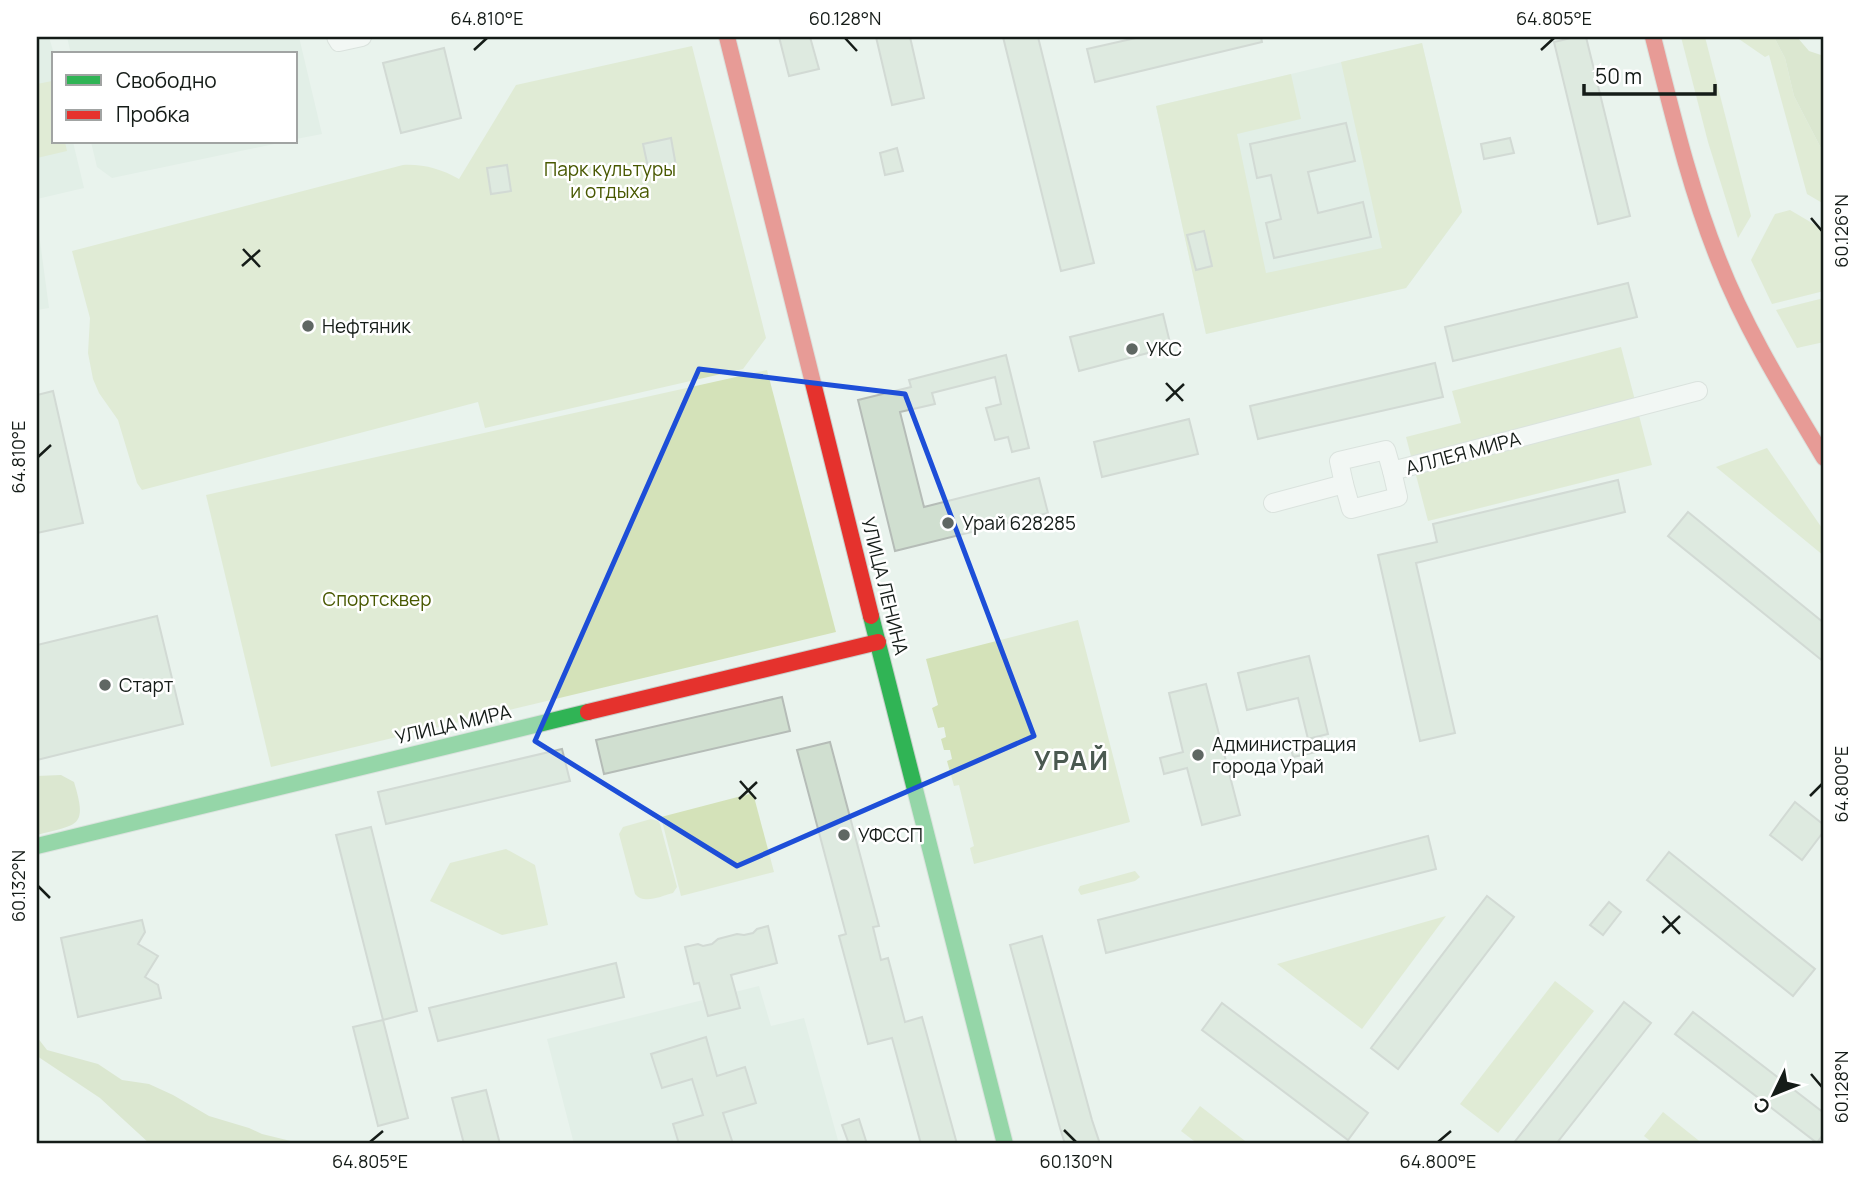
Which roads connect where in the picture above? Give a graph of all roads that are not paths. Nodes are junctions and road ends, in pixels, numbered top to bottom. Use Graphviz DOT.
graph roads {
  1 [pos="362,37"];
  2 [pos="727,37"];
  3 [pos="1653,37"];
  4 [pos="337,40"];
  5 [pos="1698,391"];
  6 [pos="1824,458"];
  7 [pos="1392,471"];
  8 [pos="1344,484"];
  9 [pos="1273,503"];
  10 [pos="878,642"];
  11 [pos="37,846"];
  12 [pos="1005,1144"];
  1 -- 4 [label="street"];
  2 -- 10 [label="main road, УЛИЦА ЛЕНИНА"];
  3 -- 6 [label="main road"];
  5 -- 7 [label="street, АЛЛЕЯ МИРА"];
  7 -- 8 [label="street, АЛЛЕЯ МИРА"];
  7 -- 8 [label="street, АЛЛЕЯ МИРА"];
  8 -- 9 [label="street"];
  10 -- 11 [label="main road, УЛИЦА МИРА"];
  10 -- 12 [label="main road, УЛИЦА ЛЕНИНА"];
}
